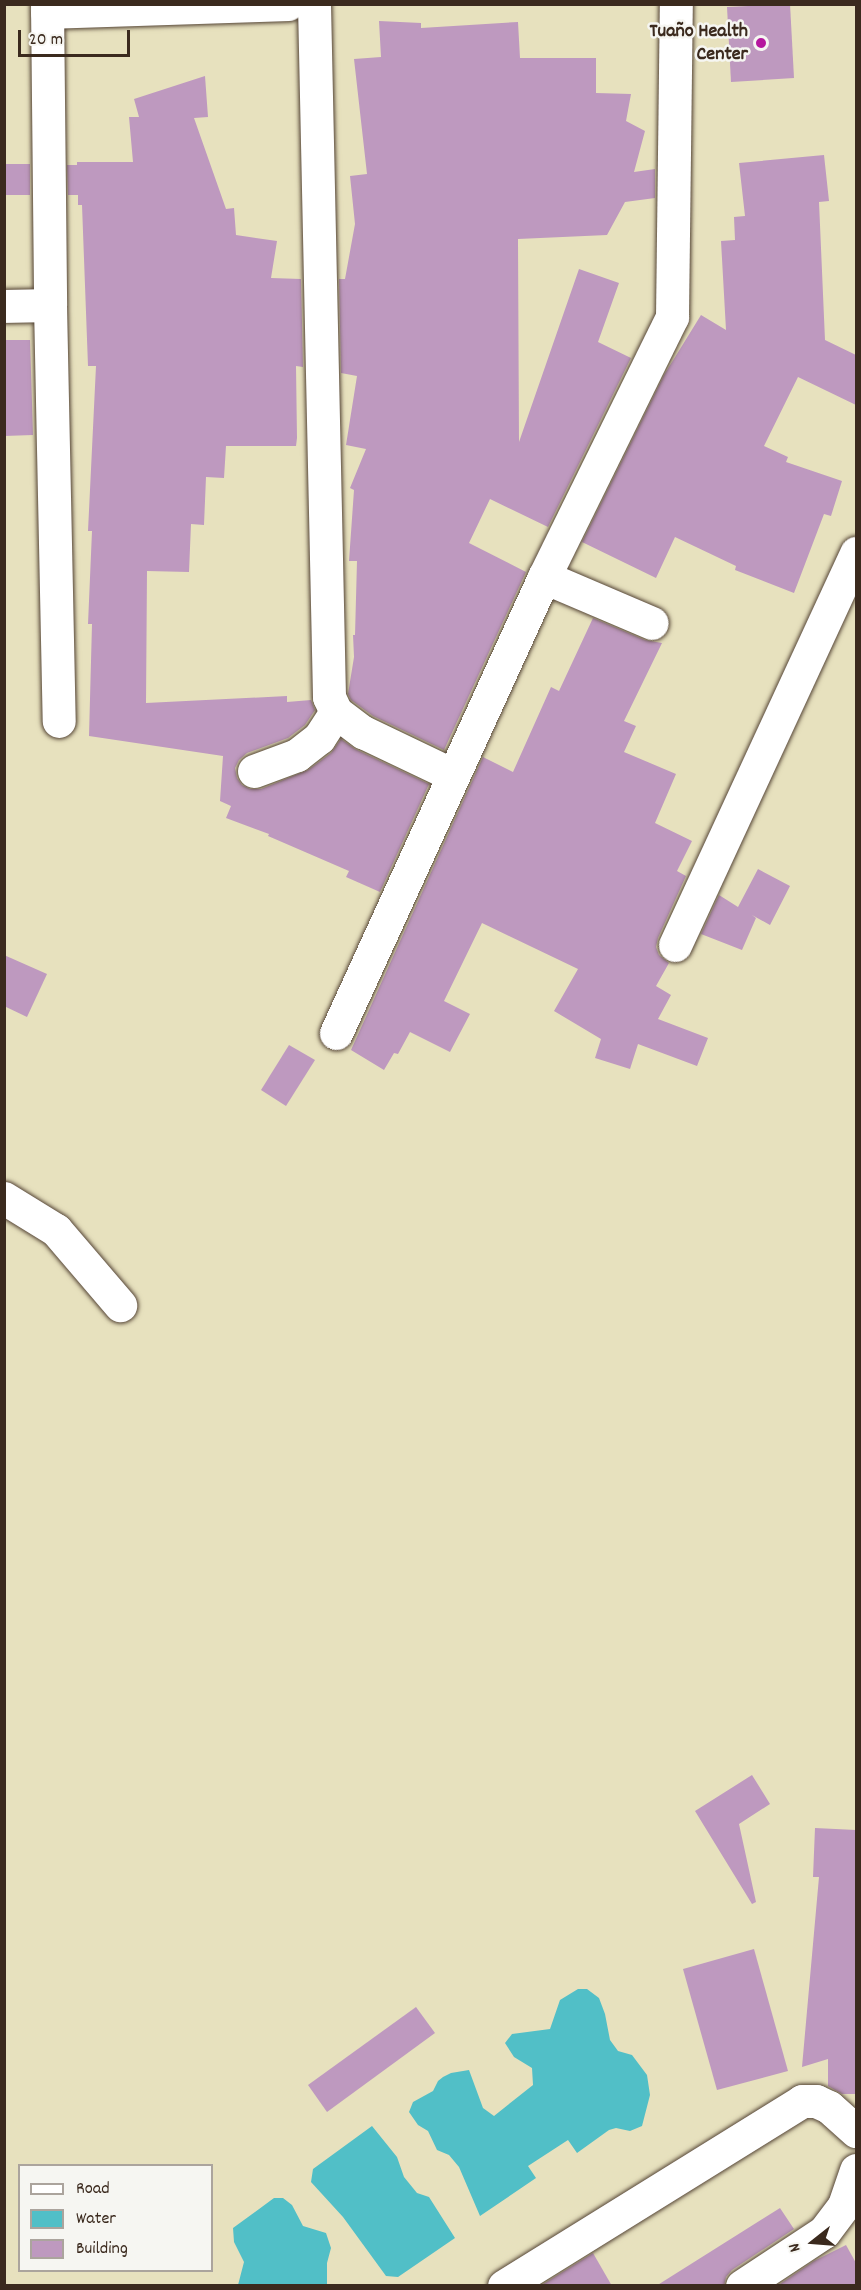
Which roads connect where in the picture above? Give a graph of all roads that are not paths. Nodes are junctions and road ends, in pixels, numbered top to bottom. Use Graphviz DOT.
graph roads {
  1 [pos="288,4"];
  2 [pos="314,4"];
  3 [pos="676,4"];
  4 [pos="47,8"];
  5 [pos="50,305"];
  6 [pos="4,306"];
  7 [pos="856,553"];
  8 [pos="544,577"];
  9 [pos="652,623"];
  10 [pos="336,712"];
  11 [pos="59,721"];
  12 [pos="255,771"];
  13 [pos="453,775"];
  14 [pos="675,945"];
  15 [pos="336,1033"];
  16 [pos="4,1198"];
  17 [pos="120,1305"];
  18 [pos="856,2131"];
  19 [pos="856,2169"];
  20 [pos="850,2212"];
  21 [pos="504,2286"];
  22 [pos="742,2286"];
  1 -- 4 [label="street"];
  2 -- 10 [label="street"];
  3 -- 8 [label="street"];
  4 -- 5 [label="street"];
  5 -- 6 [label="street"];
  5 -- 11 [label="street"];
  7 -- 14 [label="street"];
  8 -- 9 [label="street"];
  8 -- 13 [label="street"];
  10 -- 12 [label="street"];
  10 -- 13 [label="street"];
  13 -- 15 [label="street"];
  16 -- 17 [label="street"];
  18 -- 21 [label="street"];
  19 -- 20 [label="street"];
  20 -- 22 [label="street"];
}
